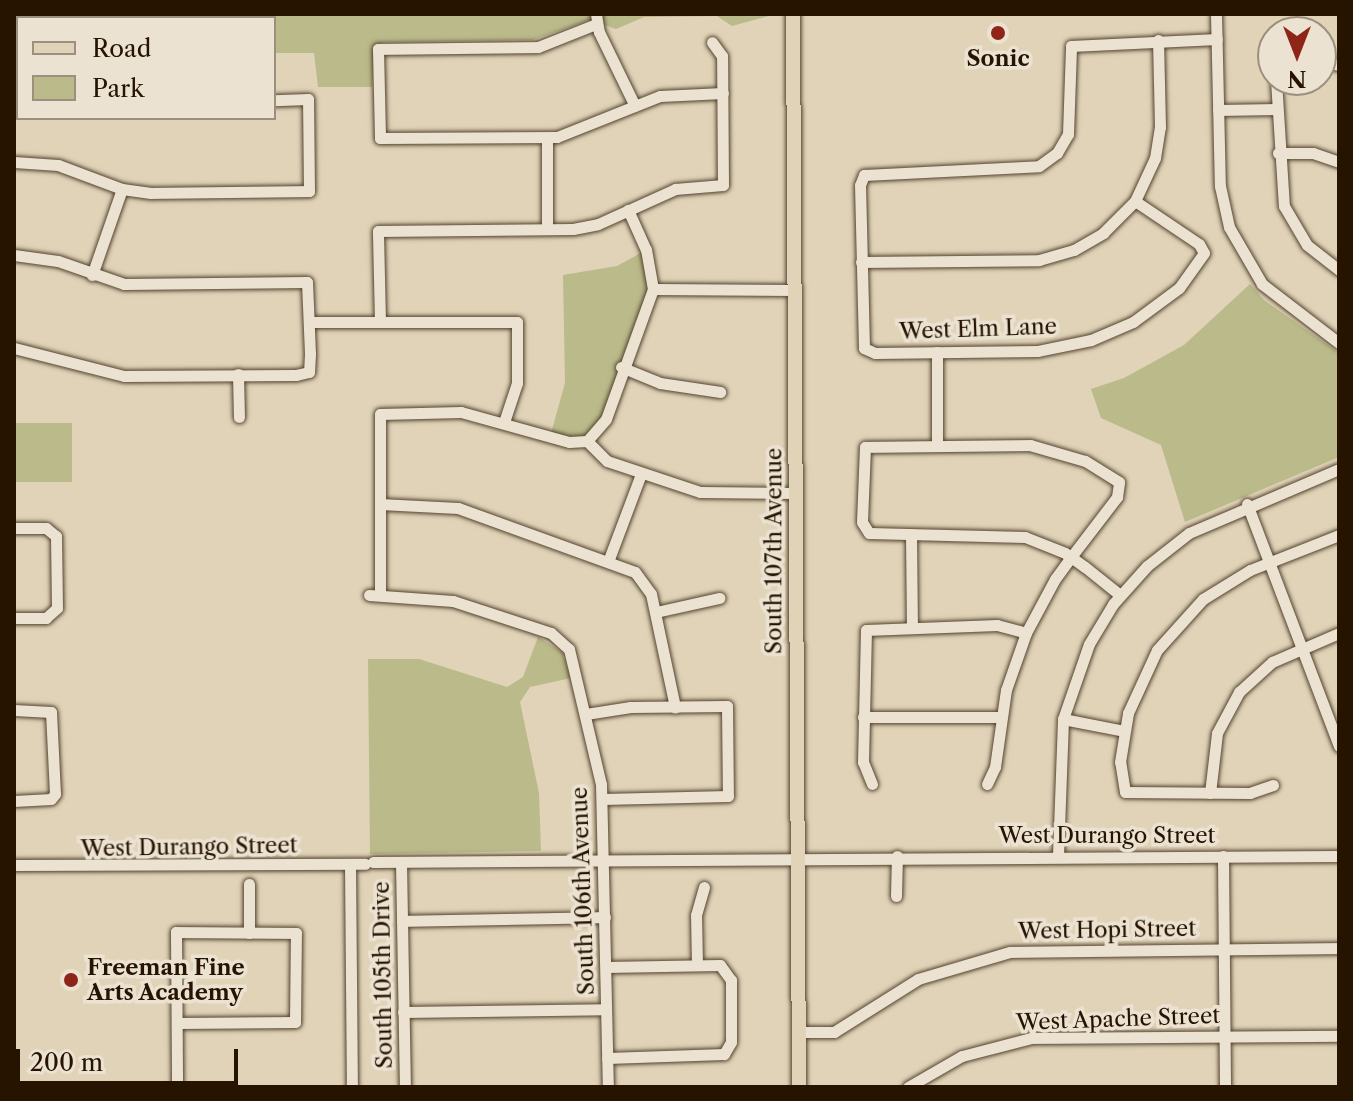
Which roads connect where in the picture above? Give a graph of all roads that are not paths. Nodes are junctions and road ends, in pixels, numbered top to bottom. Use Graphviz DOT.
graph roads {
  1 [pos="793,14"];
  2 [pos="1216,14"];
  3 [pos="596,19"];
  4 [pos="1217,39"];
  5 [pos="1158,40"];
  6 [pos="712,42"];
  7 [pos="723,93"];
  8 [pos="1277,96"];
  9 [pos="276,100"];
  10 [pos="635,106"];
  11 [pos="1277,109"];
  12 [pos="1218,110"];
  13 [pos="547,138"];
  14 [pos="1278,153"];
  15 [pos="14,162"];
  16 [pos="1339,162"];
  17 [pos="122,189"];
  18 [pos="1135,201"];
  19 [pos="628,210"];
  20 [pos="547,229"];
  21 [pos="14,255"];
  22 [pos="861,262"];
  23 [pos="1339,270"];
  24 [pos="92,275"];
  25 [pos="653,289"];
  26 [pos="794,290"];
  27 [pos="309,322"];
  28 [pos="380,322"];
  29 [pos="1339,343"];
  30 [pos="14,348"];
  31 [pos="937,352"];
  32 [pos="621,367"];
  33 [pos="238,374"];
  34 [pos="720,392"];
  35 [pos="239,417"];
  36 [pos="504,422"];
  37 [pos="587,441"];
  38 [pos="937,443"];
  39 [pos="1339,469"];
  40 [pos="641,474"];
  41 [pos="795,493"];
  42 [pos="380,504"];
  43 [pos="1247,504"];
  44 [pos="14,528"];
  45 [pos="911,534"];
  46 [pos="1339,535"];
  47 [pos="1071,557"];
  48 [pos="609,559"];
  49 [pos="1270,562"];
  50 [pos="1120,595"];
  51 [pos="719,598"];
  52 [pos="656,612"];
  53 [pos="14,618"];
  54 [pos="912,626"];
  55 [pos="1026,633"];
  56 [pos="1339,633"];
  57 [pos="1302,647"];
  58 [pos="675,707"];
  59 [pos="14,710"];
  60 [pos="586,714"];
  61 [pos="863,717"];
  62 [pos="1001,717"];
  63 [pos="1063,719"];
  64 [pos="1124,731"];
  65 [pos="1337,732"];
  66 [pos="1339,746"];
  67 [pos="872,784"];
  68 [pos="987,784"];
  69 [pos="1273,785"];
  70 [pos="1210,793"];
  71 [pos="603,799"];
  72 [pos="14,801"];
  73 [pos="798,855"];
  74 [pos="897,856"];
  75 [pos="1058,856"];
  76 [pos="1223,856"];
  77 [pos="1339,856"];
  78 [pos="604,858"];
  79 [pos="401,862"];
  80 [pos="14,865"];
  81 [pos="350,865"];
  82 [pos="249,884"];
  83 [pos="704,887"];
  84 [pos="896,896"];
  85 [pos="605,917"];
  86 [pos="402,921"];
  87 [pos="249,933"];
  88 [pos="1224,948"];
  89 [pos="1339,948"];
  90 [pos="697,965"];
  91 [pos="606,967"];
  92 [pos="606,1009"];
  93 [pos="403,1012"];
  94 [pos="177,1023"];
  95 [pos="798,1032"];
  96 [pos="1224,1036"];
  97 [pos="1339,1036"];
  98 [pos="607,1058"];
  99 [pos="177,1087"];
  100 [pos="352,1087"];
  101 [pos="405,1087"];
  102 [pos="608,1087"];
  103 [pos="799,1087"];
  104 [pos="908,1087"];
  105 [pos="1225,1087"];
  1 -- 26 [label="main road, South 107th Avenue"];
  2 -- 4 [label="street"];
  3 -- 10 [label="street"];
  3 -- 13 [label="street"];
  4 -- 5 [label="street"];
  4 -- 12 [label="street"];
  5 -- 18 [label="street"];
  5 -- 22 [label="street"];
  6 -- 7 [label="street"];
  7 -- 10 [label="street"];
  7 -- 19 [label="street"];
  8 -- 11 [label="street"];
  9 -- 17 [label="street"];
  10 -- 13 [label="street"];
  11 -- 12 [label="street"];
  11 -- 14 [label="street"];
  12 -- 29 [label="street"];
  13 -- 20 [label="street"];
  14 -- 16 [label="street"];
  14 -- 23 [label="street"];
  15 -- 17 [label="street"];
  17 -- 24 [label="street"];
  18 -- 22 [label="street"];
  18 -- 31 [label="street, West Elm Lane"];
  19 -- 20 [label="street"];
  19 -- 25 [label="street"];
  20 -- 28 [label="street"];
  21 -- 24 [label="street"];
  22 -- 31 [label="street, West Elm Lane"];
  24 -- 27 [label="street"];
  25 -- 26 [label="street"];
  25 -- 32 [label="street"];
  26 -- 41 [label="main road, South 107th Avenue"];
  27 -- 28 [label="street"];
  27 -- 33 [label="street"];
  28 -- 36 [label="street"];
  30 -- 33 [label="street"];
  31 -- 38 [label="street"];
  32 -- 34 [label="street"];
  32 -- 37 [label="street"];
  33 -- 35 [label="street"];
  36 -- 37 [label="street"];
  36 -- 42 [label="street"];
  37 -- 40 [label="street"];
  38 -- 45 [label="street"];
  38 -- 47 [label="street"];
  39 -- 43 [label="street"];
  40 -- 41 [label="street"];
  40 -- 48 [label="street"];
  41 -- 73 [label="main road, South 107th Avenue"];
  42 -- 48 [label="street"];
  42 -- 60 [label="street, South 106th Avenue"];
  43 -- 49 [label="street"];
  43 -- 50 [label="street"];
  44 -- 53 [label="street"];
  45 -- 47 [label="street"];
  45 -- 54 [label="street"];
  46 -- 49 [label="street"];
  47 -- 50 [label="street"];
  47 -- 55 [label="street"];
  48 -- 52 [label="street"];
  49 -- 57 [label="street"];
  49 -- 64 [label="street"];
  50 -- 63 [label="street"];
  51 -- 52 [label="street"];
  52 -- 58 [label="street"];
  54 -- 55 [label="street"];
  54 -- 61 [label="street"];
  55 -- 62 [label="street"];
  56 -- 57 [label="street"];
  57 -- 65 [label="street"];
  57 -- 70 [label="street"];
  58 -- 60 [label="street"];
  58 -- 71 [label="street"];
  59 -- 72 [label="street"];
  60 -- 71 [label="street, South 106th Avenue"];
  61 -- 62 [label="street"];
  61 -- 67 [label="street"];
  62 -- 68 [label="street"];
  63 -- 64 [label="street"];
  63 -- 75 [label="street"];
  64 -- 70 [label="street"];
  65 -- 66 [label="street"];
  69 -- 70 [label="street"];
  71 -- 78 [label="street, South 106th Avenue"];
  73 -- 74 [label="street, West Durango Street"];
  73 -- 78 [label="street, West Durango Street"];
  73 -- 95 [label="main road, South 107th Avenue"];
  74 -- 75 [label="street, West Durango Street"];
  74 -- 84 [label="street"];
  75 -- 76 [label="street, West Durango Street"];
  76 -- 77 [label="street, West Durango Street"];
  76 -- 88 [label="street"];
  78 -- 79 [label="street, West Durango Street"];
  78 -- 85 [label="street, South 106th Avenue"];
  79 -- 81 [label="street, West Durango Street"];
  79 -- 86 [label="street, South 105th Drive"];
  80 -- 81 [label="street, West Durango Street"];
  81 -- 100 [label="street"];
  82 -- 87 [label="street"];
  83 -- 90 [label="street"];
  85 -- 86 [label="street"];
  85 -- 91 [label="street, South 106th Avenue"];
  86 -- 93 [label="street, South 105th Drive"];
  87 -- 94 [label="street"];
  87 -- 94 [label="street"];
  88 -- 89 [label="street, West Hopi Street"];
  88 -- 95 [label="street, West Hopi Street"];
  88 -- 96 [label="street"];
  90 -- 91 [label="street"];
  90 -- 98 [label="street"];
  91 -- 92 [label="street, South 106th Avenue"];
  92 -- 93 [label="street"];
  92 -- 98 [label="street, South 106th Avenue"];
  93 -- 101 [label="street, South 105th Drive"];
  94 -- 99 [label="street"];
  95 -- 103 [label="main road, South 107th Avenue"];
  96 -- 97 [label="street, West Apache Street"];
  96 -- 104 [label="street, West Apache Street"];
  96 -- 105 [label="street"];
  98 -- 102 [label="street, South 106th Avenue"];
}
